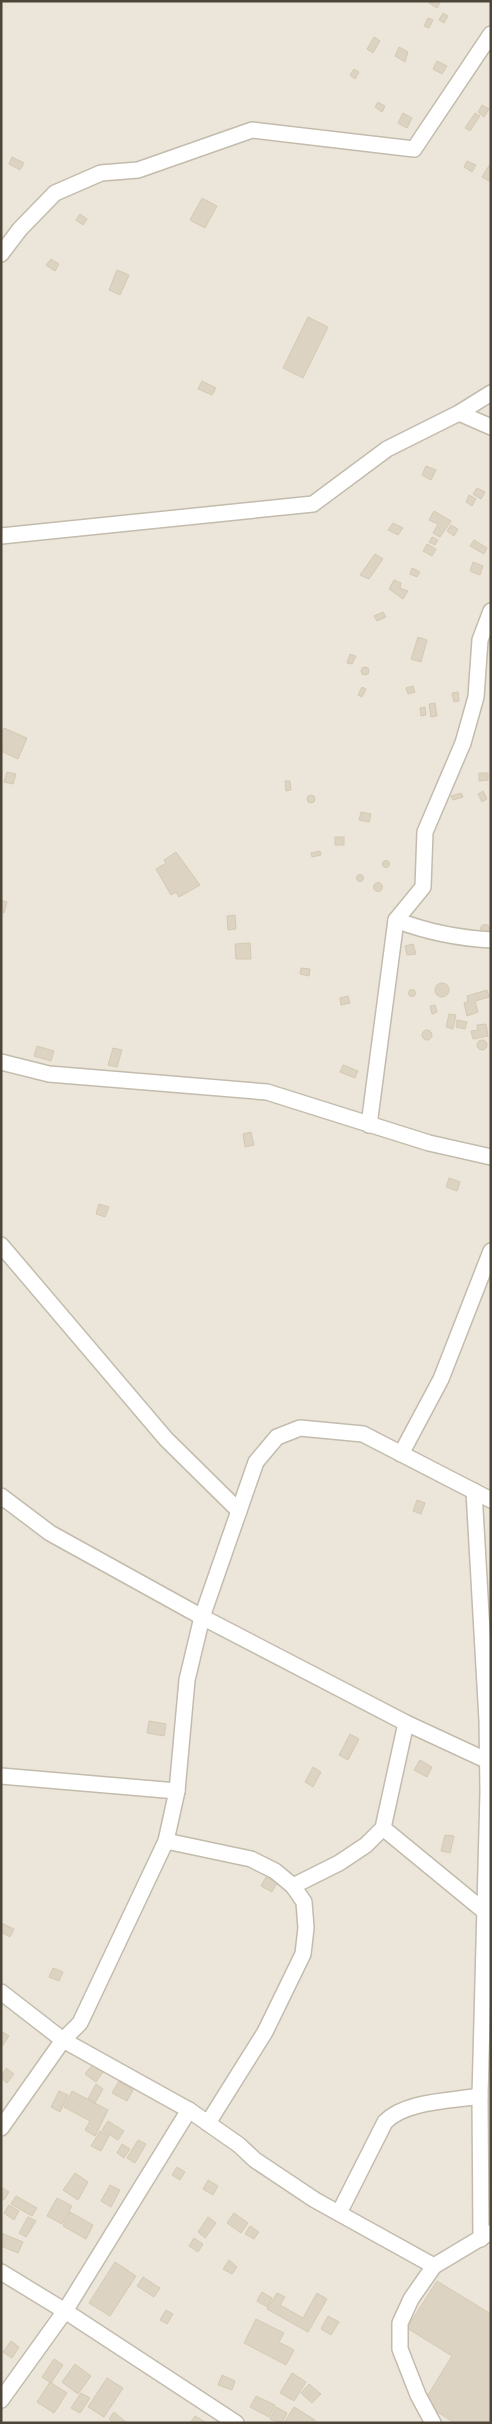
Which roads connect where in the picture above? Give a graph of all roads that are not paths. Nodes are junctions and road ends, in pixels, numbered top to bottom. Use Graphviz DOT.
graph roads {
  1 [pos="491,34"];
  2 [pos="1,254"];
  3 [pos="491,393"];
  4 [pos="459,413"];
  5 [pos="491,427"];
  6 [pos="1,536"];
  7 [pos="491,611"];
  8 [pos="396,920"];
  9 [pos="491,940"];
  10 [pos="1,1062"];
  11 [pos="369,1125"];
  12 [pos="491,1157"];
  13 [pos="1,1245"];
  14 [pos="490,1254"];
  15 [pos="401,1454"];
  16 [pos="474,1491"];
  17 [pos="1,1496"];
  18 [pos="491,1500"];
  19 [pos="239,1511"];
  20 [pos="202,1617"];
  21 [pos="488,1675"];
  22 [pos="406,1723"];
  23 [pos="488,1761"];
  24 [pos="1,1776"];
  25 [pos="177,1791"];
  26 [pos="489,1793"];
  27 [pos="383,1828"];
  28 [pos="166,1841"];
  29 [pos="293,1886"];
  30 [pos="484,1911"];
  31 [pos="1,1992"];
  32 [pos="486,1992"];
  33 [pos="63,2040"];
  34 [pos="480,2096"];
  35 [pos="189,2110"];
  36 [pos="208,2123"];
  37 [pos="1,2128"];
  38 [pos="339,2213"];
  39 [pos="486,2235"];
  40 [pos="434,2266"];
  41 [pos="1,2272"];
  42 [pos="66,2311"];
  43 [pos="1,2400"];
  44 [pos="236,2423"];
  45 [pos="433,2423"];
  1 -- 2 [label="street"];
  3 -- 4 [label="street"];
  4 -- 5 [label="street"];
  4 -- 6 [label="street"];
  7 -- 8 [label="street"];
  8 -- 9 [label="street"];
  8 -- 11 [label="street"];
  10 -- 11 [label="street"];
  11 -- 12 [label="street"];
  13 -- 19 [label="street"];
  14 -- 15 [label="street"];
  15 -- 16 [label="street"];
  15 -- 19 [label="street"];
  16 -- 18 [label="street"];
  16 -- 21 [label="street"];
  17 -- 20 [label="street"];
  19 -- 20 [label="street"];
  20 -- 22 [label="street"];
  20 -- 25 [label="street"];
  21 -- 23 [label="street"];
  22 -- 23 [label="street"];
  22 -- 27 [label="street"];
  23 -- 26 [label="street"];
  24 -- 25 [label="street"];
  25 -- 28 [label="street"];
  26 -- 30 [label="street"];
  27 -- 29 [label="street"];
  27 -- 30 [label="street"];
  28 -- 29 [label="street"];
  28 -- 33 [label="street"];
  29 -- 36 [label="street"];
  30 -- 32 [label="street"];
  31 -- 33 [label="street"];
  32 -- 34 [label="street"];
  33 -- 35 [label="street"];
  33 -- 37 [label="street"];
  34 -- 38 [label="street"];
  34 -- 39 [label="street"];
  35 -- 36 [label="street"];
  35 -- 42 [label="street"];
  36 -- 38 [label="street"];
  38 -- 40 [label="street"];
  39 -- 40 [label="street"];
  40 -- 45 [label="street"];
  41 -- 42 [label="street"];
  42 -- 43 [label="street"];
  42 -- 44 [label="street"];
}
